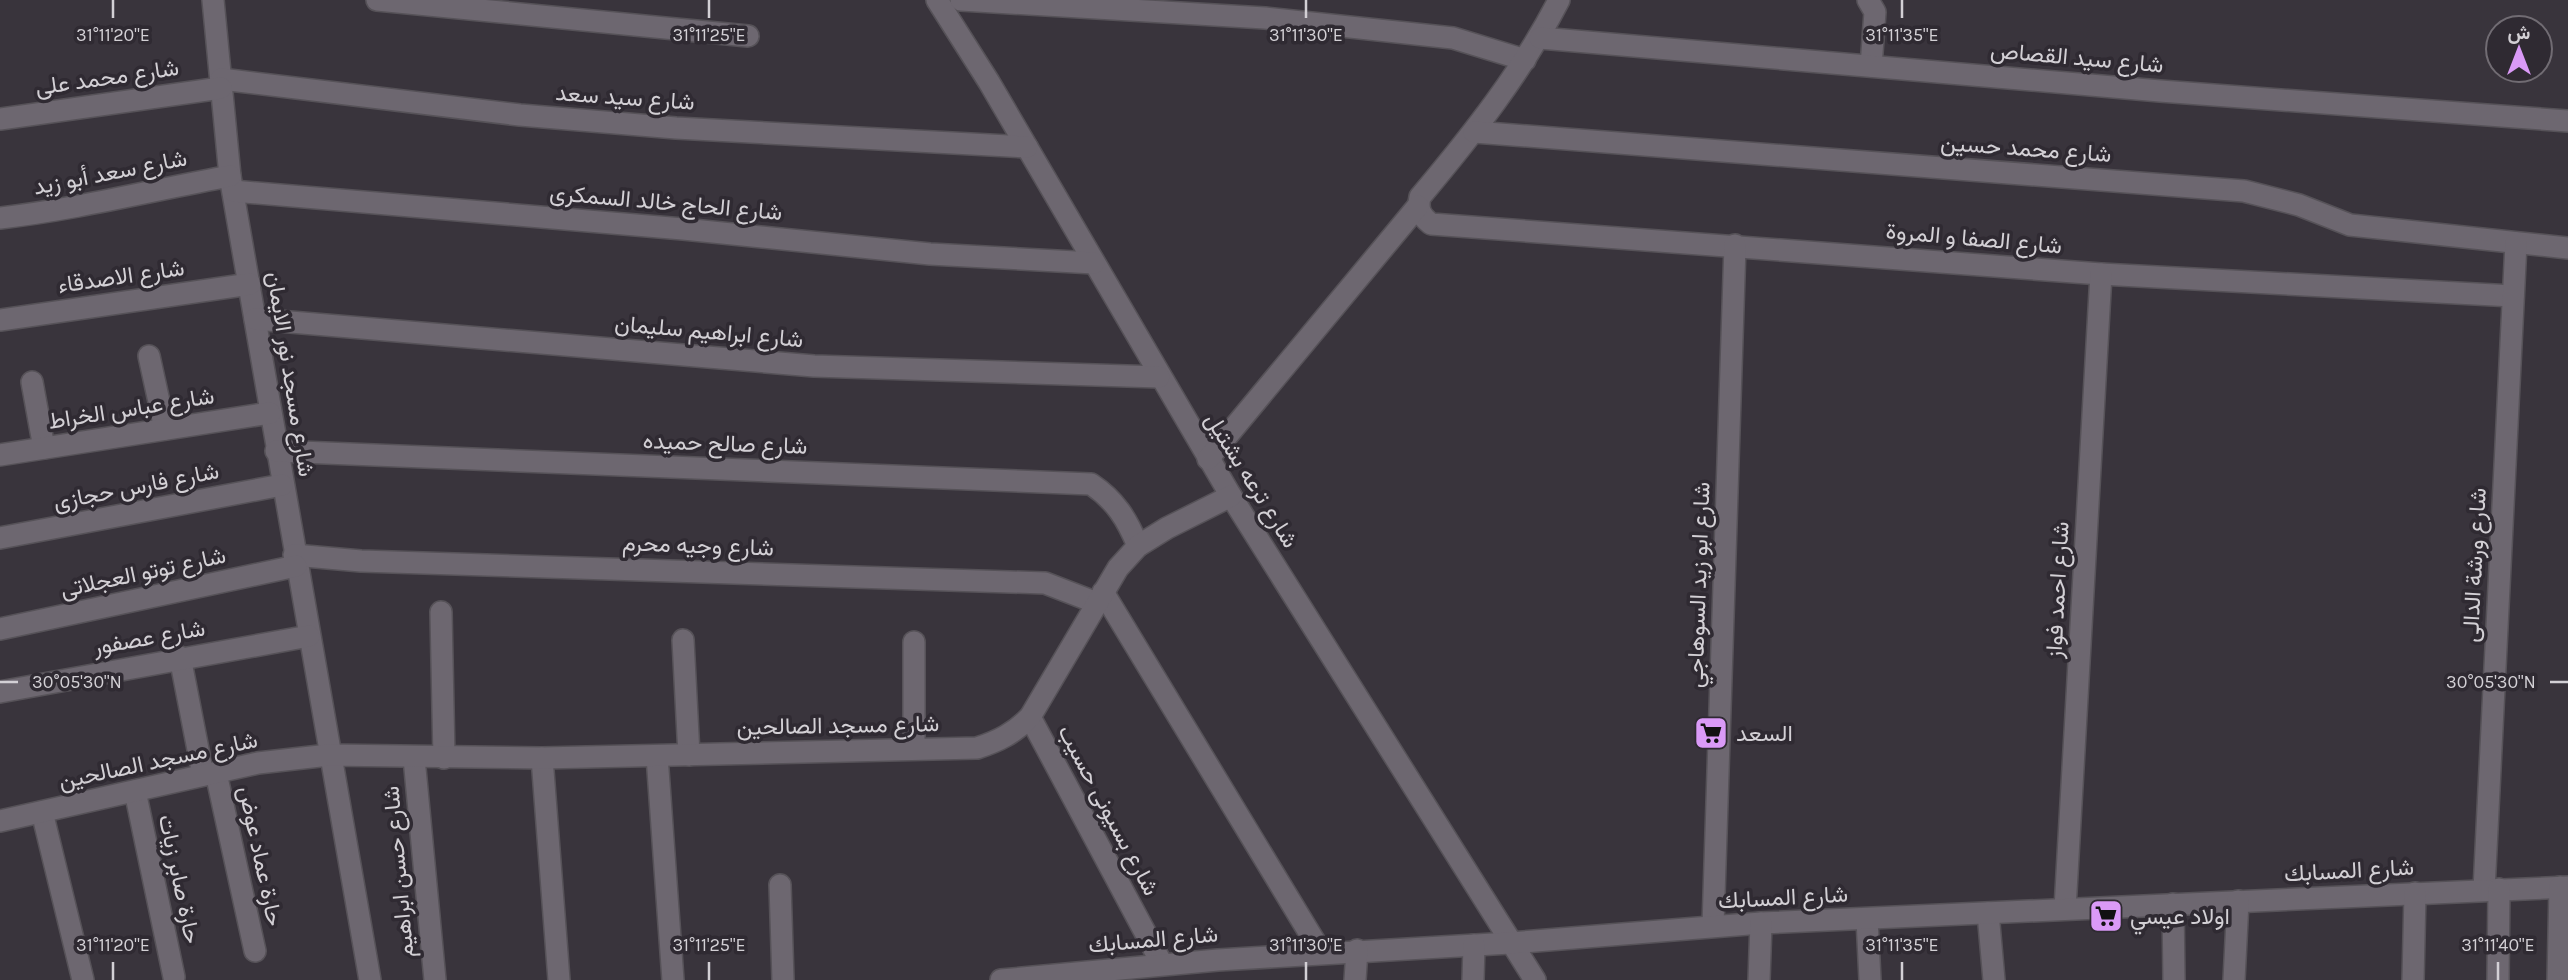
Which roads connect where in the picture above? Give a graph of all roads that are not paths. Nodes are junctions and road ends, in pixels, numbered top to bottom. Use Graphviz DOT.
graph roads {
  1 [pos="213,0"];
  2 [pos="377,0"];
  3 [pos="937,0"];
  4 [pos="961,0"];
  5 [pos="1559,0"];
  6 [pos="1868,0"];
  7 [pos="748,36"];
  8 [pos="1540,38"];
  9 [pos="1525,60"];
  10 [pos="1871,66"];
  11 [pos="221,83"];
  12 [pos="0,118"];
  13 [pos="2568,121"];
  14 [pos="1474,132"];
  15 [pos="1027,147"];
  16 [pos="232,184"];
  17 [pos="1418,206"];
  18 [pos="0,218"];
  19 [pos="2516,243"];
  20 [pos="1735,245"];
  21 [pos="2568,248"];
  22 [pos="1094,263"];
  23 [pos="2101,274"];
  24 [pos="250,284"];
  25 [pos="2513,296"];
  26 [pos="255,319"];
  27 [pos="0,320"];
  28 [pos="149,356"];
  29 [pos="1159,377"];
  30 [pos="32,382"];
  31 [pos="270,412"];
  32 [pos="165,429"];
  33 [pos="44,448"];
  34 [pos="276,451"];
  35 [pos="0,454"];
  36 [pos="1208,459"];
  37 [pos="282,485"];
  38 [pos="1230,496"];
  39 [pos="0,538"];
  40 [pos="1138,546"];
  41 [pos="295,560"];
  42 [pos="1100,597"];
  43 [pos="441,612"];
  44 [pos="0,629"];
  45 [pos="309,636"];
  46 [pos="683,640"];
  47 [pos="914,642"];
  48 [pos="180,657"];
  49 [pos="0,692"];
  50 [pos="1030,717"];
  51 [pos="914,749"];
  52 [pos="329,755"];
  53 [pos="689,755"];
  54 [pos="657,756"];
  55 [pos="414,758"];
  56 [pos="444,758"];
  57 [pos="542,758"];
  58 [pos="210,774"];
  59 [pos="135,791"];
  60 [pos="42,812"];
  61 [pos="0,821"];
  62 [pos="780,885"];
  63 [pos="2564,887"];
  64 [pos="2492,890"];
  65 [pos="2415,893"];
  66 [pos="2238,901"];
  67 [pos="2173,904"];
  68 [pos="2065,909"];
  69 [pos="1988,913"];
  70 [pos="1867,919"];
  71 [pos="1761,923"];
  72 [pos="1713,926"];
  73 [pos="1510,943"];
  74 [pos="1474,945"];
  75 [pos="1357,950"];
  76 [pos="255,951"];
  77 [pos="1321,952"];
  78 [pos="1162,964"];
  79 [pos="1218,970"];
  80 [pos="1110,974"];
  81 [pos="174,977"];
  82 [pos="1014,979"];
  83 [pos="83,980"];
  84 [pos="370,980"];
  85 [pos="435,980"];
  86 [pos="559,980"];
  87 [pos="673,980"];
  88 [pos="783,980"];
  89 [pos="1355,980"];
  90 [pos="1473,980"];
  91 [pos="1535,980"];
  92 [pos="1759,980"];
  93 [pos="1870,980"];
  94 [pos="1994,980"];
  95 [pos="2174,980"];
  96 [pos="2234,980"];
  97 [pos="2413,980"];
  98 [pos="2498,980"];
  99 [pos="2558,980"];
  1 -- 11 [label="street, شارع مسجد نور الايمان"];
  2 -- 7 [label="street"];
  3 -- 15 [label="street, شارع ترعه بشتيل"];
  4 -- 9 [label="street"];
  5 -- 8 [label="street"];
  6 -- 10 [label="street"];
  8 -- 9 [label="street"];
  8 -- 10 [label="street, شارع سيد القصاص"];
  9 -- 14 [label="street"];
  10 -- 13 [label="street, شارع سيد القصاص"];
  11 -- 12 [label="street, شارع محمد على"];
  11 -- 15 [label="street, شارع سيد سعد"];
  11 -- 16 [label="street, شارع مسجد نور الايمان"];
  14 -- 17 [label="street"];
  14 -- 19 [label="street, شارع محمد حسين"];
  15 -- 22 [label="street, شارع ترعه بشتيل"];
  16 -- 18 [label="street, شارع سعد أبو زيد"];
  16 -- 22 [label="street, شارع الحاج خالد السمكرى"];
  16 -- 24 [label="street, شارع مسجد نور الايمان"];
  17 -- 20 [label="street, شارع الصفا و المروة"];
  17 -- 36 [label="street"];
  19 -- 21 [label="street, شارع محمد حسين"];
  19 -- 25 [label="street, شارع ورشة الدالى"];
  20 -- 23 [label="street, شارع الصفا و المروة"];
  20 -- 72 [label="street, شارع ابو زيد السوهاجي"];
  22 -- 29 [label="street, شارع ترعه بشتيل"];
  23 -- 25 [label="street, شارع الصفا و المروة"];
  23 -- 68 [label="street, شارع احمد فواز"];
  24 -- 26 [label="street, شارع مسجد نور الايمان"];
  24 -- 27 [label="street, شارع الاصدقاء"];
  25 -- 64 [label="street, شارع ورشة الدالى"];
  26 -- 29 [label="street, شارع ابراهيم سليمان"];
  26 -- 31 [label="street, شارع مسجد نور الايمان"];
  28 -- 32 [label="street"];
  29 -- 36 [label="street, شارع ترعه بشتيل"];
  30 -- 33 [label="street"];
  31 -- 32 [label="street, شارع عباس الخراط"];
  31 -- 34 [label="street, شارع مسجد نور الايمان"];
  32 -- 33 [label="street, شارع عباس الخراط"];
  33 -- 35 [label="street, شارع عباس الخراط"];
  34 -- 37 [label="street, شارع مسجد نور الايمان"];
  34 -- 40 [label="street, شارع صالح حميده"];
  36 -- 38 [label="street, شارع ترعه بشتيل"];
  37 -- 39 [label="street, شارع فارس حجازى"];
  37 -- 41 [label="street, شارع مسجد نور الايمان"];
  38 -- 40 [label="street, شارع مسجد الصالحين"];
  38 -- 73 [label="street, شارع ترعه بشتيل"];
  40 -- 42 [label="street, شارع مسجد الصالحين"];
  41 -- 42 [label="street, شارع وجيه محرم"];
  41 -- 44 [label="street, شارع توتو العجلاتى"];
  41 -- 45 [label="street, شارع مسجد نور الايمان"];
  42 -- 50 [label="street, شارع مسجد الصالحين"];
  42 -- 77 [label="street"];
  43 -- 56 [label="street"];
  45 -- 48 [label="street, شارع عصفور"];
  45 -- 52 [label="street, شارع مسجد نور الايمان"];
  46 -- 53 [label="street"];
  47 -- 51 [label="street"];
  48 -- 49 [label="street, شارع عصفور"];
  48 -- 58 [label="street, حارة عماد عوض"];
  50 -- 51 [label="street, شارع مسجد الصالحين"];
  50 -- 78 [label="street, شارع بسيونى حسيب"];
  51 -- 53 [label="street, شارع مسجد الصالحين"];
  52 -- 55 [label="street, شارع مسجد الصالحين"];
  52 -- 58 [label="street, شارع مسجد الصالحين"];
  52 -- 84 [label="street"];
  53 -- 54 [label="street, شارع مسجد الصالحين"];
  54 -- 57 [label="street, شارع مسجد الصالحين"];
  54 -- 87 [label="street"];
  55 -- 56 [label="street, شارع مسجد الصالحين"];
  55 -- 85 [label="street, شارع حسن ابراهيم"];
  56 -- 57 [label="street, شارع مسجد الصالحين"];
  57 -- 86 [label="street"];
  58 -- 59 [label="street, شارع مسجد الصالحين"];
  58 -- 76 [label="street, حارة عماد عوض"];
  59 -- 60 [label="street, شارع مسجد الصالحين"];
  59 -- 81 [label="street, حارة صابر زيات"];
  60 -- 61 [label="street, شارع مسجد الصالحين"];
  60 -- 83 [label="street"];
  62 -- 88 [label="street"];
  63 -- 64 [label="street, شارع المسابك"];
  63 -- 99 [label="street"];
  64 -- 65 [label="street, شارع المسابك"];
  64 -- 98 [label="street, شارع ورشة الدالى"];
  65 -- 66 [label="street, شارع المسابك"];
  65 -- 97 [label="street"];
  66 -- 67 [label="street, شارع المسابك"];
  66 -- 96 [label="street"];
  67 -- 68 [label="street, شارع المسابك"];
  67 -- 95 [label="street"];
  68 -- 69 [label="street, شارع المسابك"];
  69 -- 70 [label="street, شارع المسابك"];
  69 -- 94 [label="street"];
  70 -- 71 [label="street, شارع المسابك"];
  70 -- 93 [label="street"];
  71 -- 72 [label="street, شارع المسابك"];
  71 -- 92 [label="street"];
  72 -- 73 [label="street, شارع المسابك"];
  73 -- 74 [label="street, شارع المسابك"];
  73 -- 91 [label="street, شارع ترعه بشتيل"];
  74 -- 75 [label="street, شارع المسابك"];
  74 -- 90 [label="street"];
  75 -- 77 [label="street, شارع المسابك"];
  75 -- 89 [label="street"];
  77 -- 79 [label="street, شارع المسابك"];
  78 -- 79 [label="street, شارع المسابك"];
  78 -- 80 [label="street, شارع المسابك"];
  80 -- 82 [label="street, شارع المسابك"];
}
